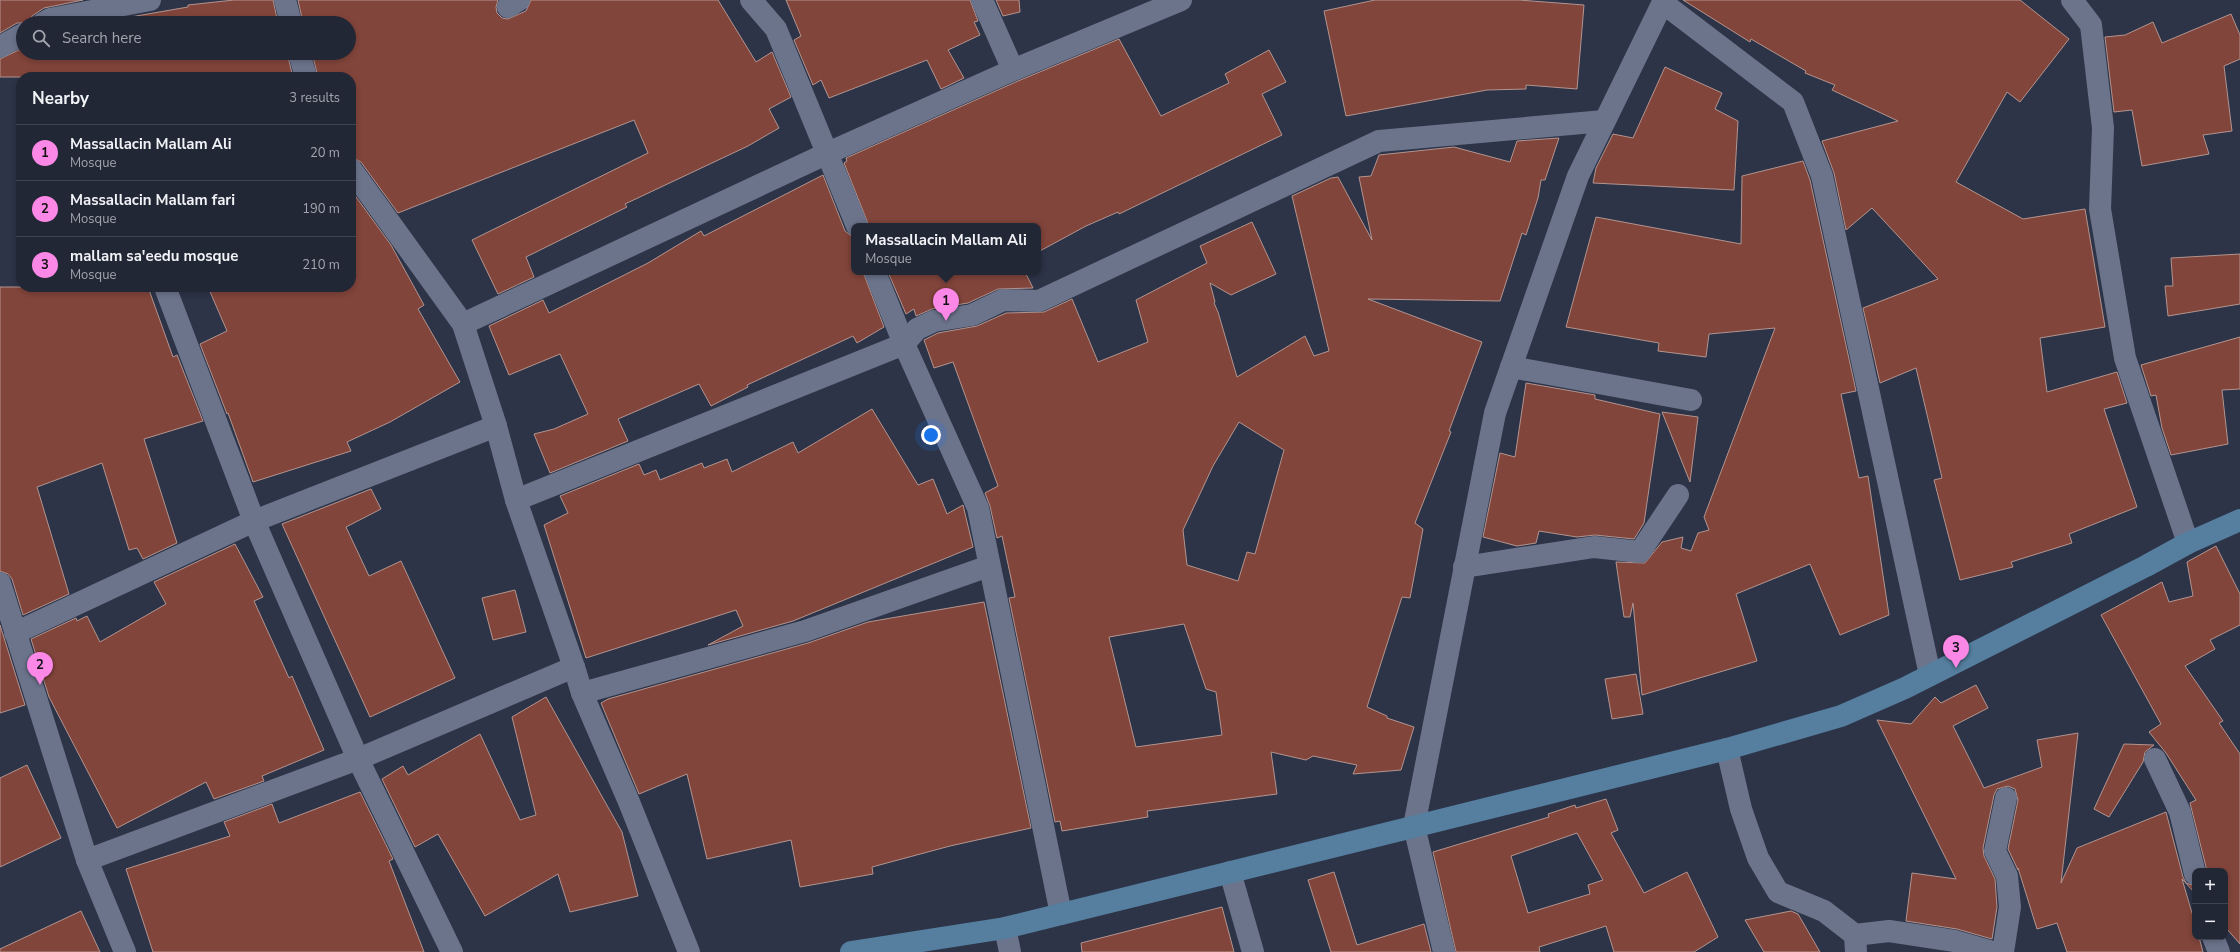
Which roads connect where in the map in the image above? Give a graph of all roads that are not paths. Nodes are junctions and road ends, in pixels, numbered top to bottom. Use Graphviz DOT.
graph roads {
  1 [pos="150,0"];
  2 [pos="285,0"];
  3 [pos="752,0"];
  4 [pos="982,0"];
  5 [pos="2072,0"];
  6 [pos="1178,1"];
  7 [pos="1663,2"];
  8 [pos="66,16"];
  9 [pos="290,16"];
  10 [pos="16,38"];
  11 [pos="0,46"];
  12 [pos="301,60"];
  13 [pos="1013,70"];
  14 [pos="305,72"];
  15 [pos="1604,121"];
  16 [pos="828,153"];
  17 [pos="356,176"];
  18 [pos="856,223"];
  19 [pos="876,275"];
  20 [pos="167,292"];
  21 [pos="463,324"];
  22 [pos="904,344"];
  23 [pos="1511,367"];
  24 [pos="1691,400"];
  25 [pos="496,426"];
  26 [pos="1678,495"];
  27 [pos="516,500"];
  28 [pos="2240,520"];
  29 [pos="254,522"];
  30 [pos="2188,543"];
  31 [pos="989,566"];
  32 [pos="1464,568"];
  33 [pos="0,583"];
  34 [pos="15,632"];
  35 [pos="574,667"];
  36 [pos="1930,675"];
  37 [pos="582,693"];
  38 [pos="1727,748"];
  39 [pos="358,759"];
  40 [pos="2155,759"];
  41 [pos="2006,798"];
  42 [pos="1414,826"];
  43 [pos="87,860"];
  44 [pos="2194,868"];
  45 [pos="1230,872"];
  46 [pos="1061,914"];
  47 [pos="1005,928"];
  48 [pos="2214,940"];
  49 [pos="1856,944"];
  50 [pos="125,952"];
  51 [pos="452,952"];
  52 [pos="689,952"];
  53 [pos="851,952"];
  54 [pos="1010,952"];
  55 [pos="1253,952"];
  56 [pos="1444,952"];
  57 [pos="1993,952"];
  58 [pos="2003,952"];
  59 [pos="2219,952"];
  1 -- 8 [label="street"];
  2 -- 9 [label="street"];
  3 -- 16 [label="street"];
  4 -- 13 [label="street"];
  5 -- 30 [label="street"];
  6 -- 13 [label="street"];
  7 -- 15 [label="street"];
  7 -- 36 [label="street"];
  10 -- 11 [label="street"];
  12 -- 14 [label="street"];
  13 -- 16 [label="street"];
  15 -- 22 [label="street"];
  15 -- 23 [label="street"];
  16 -- 18 [label="street"];
  16 -- 21 [label="street"];
  17 -- 21 [label="street"];
  19 -- 22 [label="street"];
  20 -- 29 [label="street"];
  21 -- 25 [label="street"];
  22 -- 27 [label="street"];
  22 -- 31 [label="street"];
  23 -- 24 [label="street"];
  23 -- 32 [label="street"];
  25 -- 27 [label="street"];
  25 -- 29 [label="street"];
  26 -- 32 [label="street"];
  27 -- 35 [label="street"];
  28 -- 30 [label="street"];
  29 -- 34 [label="street"];
  29 -- 39 [label="street"];
  30 -- 36 [label="street"];
  31 -- 37 [label="street"];
  31 -- 46 [label="street"];
  32 -- 42 [label="street"];
  33 -- 34 [label="street"];
  34 -- 43 [label="street"];
  35 -- 37 [label="street"];
  35 -- 39 [label="street"];
  36 -- 38 [label="street"];
  37 -- 52 [label="street"];
  38 -- 42 [label="street"];
  38 -- 49 [label="street"];
  39 -- 43 [label="street"];
  39 -- 51 [label="street"];
  40 -- 44 [label="street"];
  41 -- 58 [label="street"];
  42 -- 45 [label="street"];
  42 -- 56 [label="street"];
  43 -- 50 [label="street"];
  45 -- 46 [label="street"];
  45 -- 55 [label="street"];
  46 -- 47 [label="street"];
  47 -- 53 [label="street"];
  47 -- 54 [label="street"];
  48 -- 59 [label="street"];
  49 -- 57 [label="street"];
}
